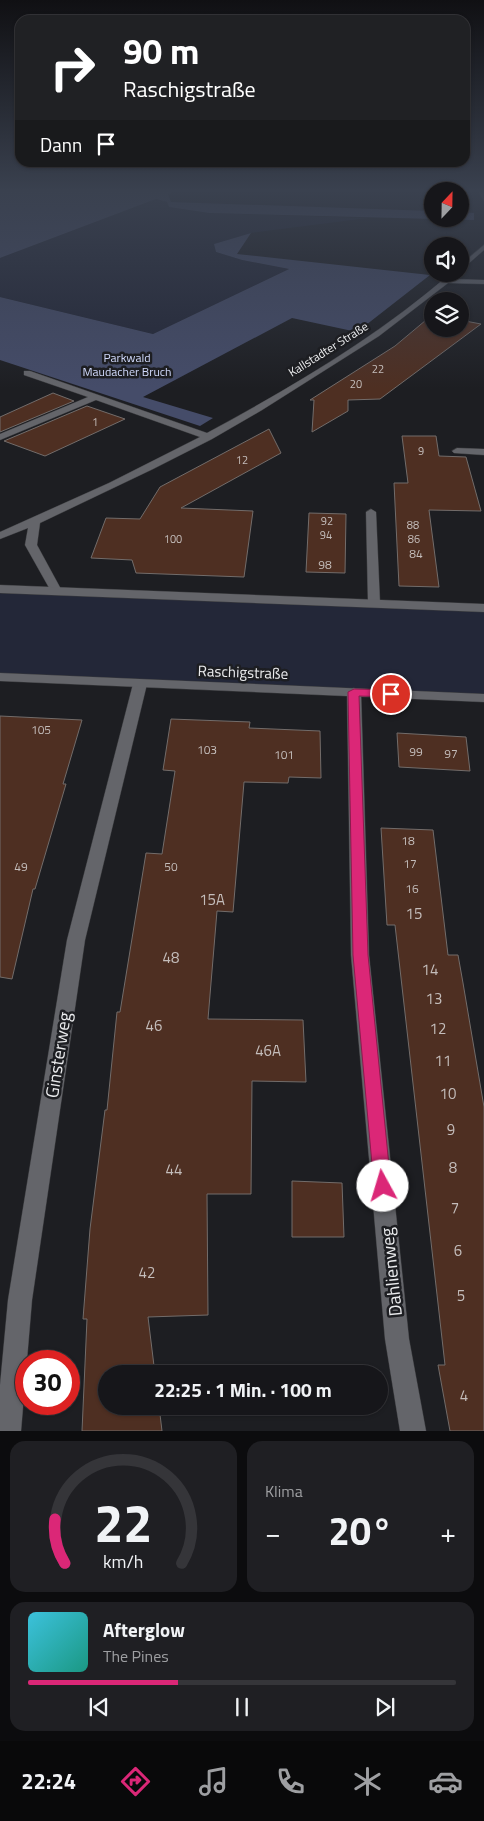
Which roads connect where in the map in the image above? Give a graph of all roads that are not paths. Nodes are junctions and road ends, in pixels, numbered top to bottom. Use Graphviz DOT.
graph roads {
  1 [pos="445,282"];
  2 [pos="469,282"];
  3 [pos="484,282"];
  4 [pos="27,373"];
  5 [pos="96,397"];
  6 [pos="209,436"];
  7 [pos="0,437"];
  8 [pos="457,451"];
  9 [pos="484,452"];
  10 [pos="371,512"];
  11 [pos="35,521"];
  12 [pos="0,536"];
  13 [pos="0,588"];
  14 [pos="56,591"];
  15 [pos="374,603"];
  16 [pos="484,608"];
  17 [pos="0,677"];
  18 [pos="140,684"];
  19 [pos="354,692"];
  20 [pos="484,698"];
  21 [pos="8,1431"];
  22 [pos="413,1431"];
  1 -- 6 [label="street, Kallstadter Straße"];
  2 -- 3 [label="street"];
  4 -- 5 [label="street"];
  5 -- 6 [label="street"];
  5 -- 7 [label="street"];
  6 -- 11 [label="street, Kallstadter Straße"];
  8 -- 9 [label="street"];
  10 -- 15 [label="street"];
  11 -- 12 [label="street, Kallstadter Straße"];
  11 -- 14 [label="street"];
  13 -- 14 [label="street"];
  14 -- 15 [label="street"];
  15 -- 16 [label="street"];
  17 -- 18 [label="street, Raschigstraße"];
  18 -- 19 [label="street, Raschigstraße"];
  18 -- 21 [label="street, Ginsterweg"];
  19 -- 20 [label="street, Raschigstraße"];
  19 -- 22 [label="street, Dahlienweg"];
}
